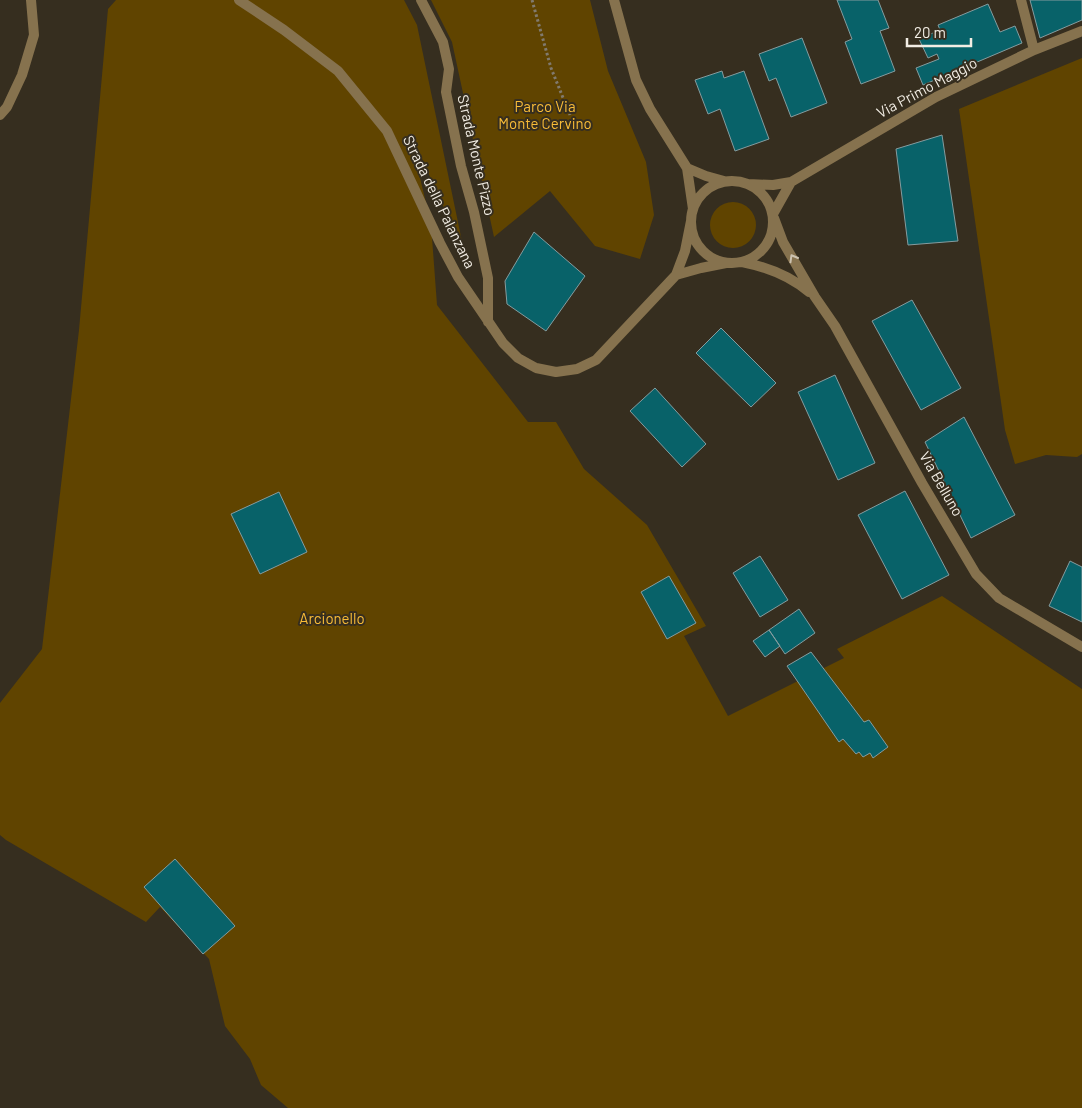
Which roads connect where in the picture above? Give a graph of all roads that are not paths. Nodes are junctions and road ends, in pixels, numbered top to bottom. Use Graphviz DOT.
graph roads {
  1 [pos="31,0"];
  2 [pos="239,0"];
  3 [pos="421,0"];
  4 [pos="614,0"];
  5 [pos="1021,0"];
  6 [pos="1082,31"];
  7 [pos="1034,50"];
  8 [pos="0,115"];
  9 [pos="687,168"];
  10 [pos="726,181"];
  11 [pos="791,182"];
  12 [pos="748,184"];
  13 [pos="693,209"];
  14 [pos="773,216"];
  15 [pos="691,221"];
  16 [pos="742,262"];
  17 [pos="730,263"];
  18 [pos="676,275"];
  19 [pos="815,297"];
  20 [pos="488,323"];
  21 [pos="1082,647"];
  1 -- 8 [label="street"];
  2 -- 20 [label="street, Strada della Palanzana"];
  3 -- 20 [label="street, Strada Monte Pizzo"];
  4 -- 9 [label="street"];
  5 -- 7 [label="street"];
  6 -- 7 [label="street, Via Primo Maggio"];
  7 -- 11 [label="street, Via Primo Maggio"];
  9 -- 10 [label="street"];
  9 -- 13 [label="street"];
  10 -- 12 [label="street"];
  10 -- 13 [label="street"];
  11 -- 12 [label="street, Via Primo Maggio"];
  11 -- 14 [label="street, Via Primo Maggio"];
  12 -- 14 [label="street"];
  13 -- 15 [label="street"];
  14 -- 16 [label="street"];
  19 -- 14 [label="street, Via Belluno, one-way"];
  15 -- 17 [label="street"];
  15 -- 18 [label="street, Strada della Palanzana"];
  16 -- 17 [label="street"];
  16 -- 19 [label="street, Via Belluno"];
  17 -- 18 [label="street"];
  18 -- 20 [label="street, Strada della Palanzana"];
  19 -- 21 [label="street, Via Belluno"];
}
